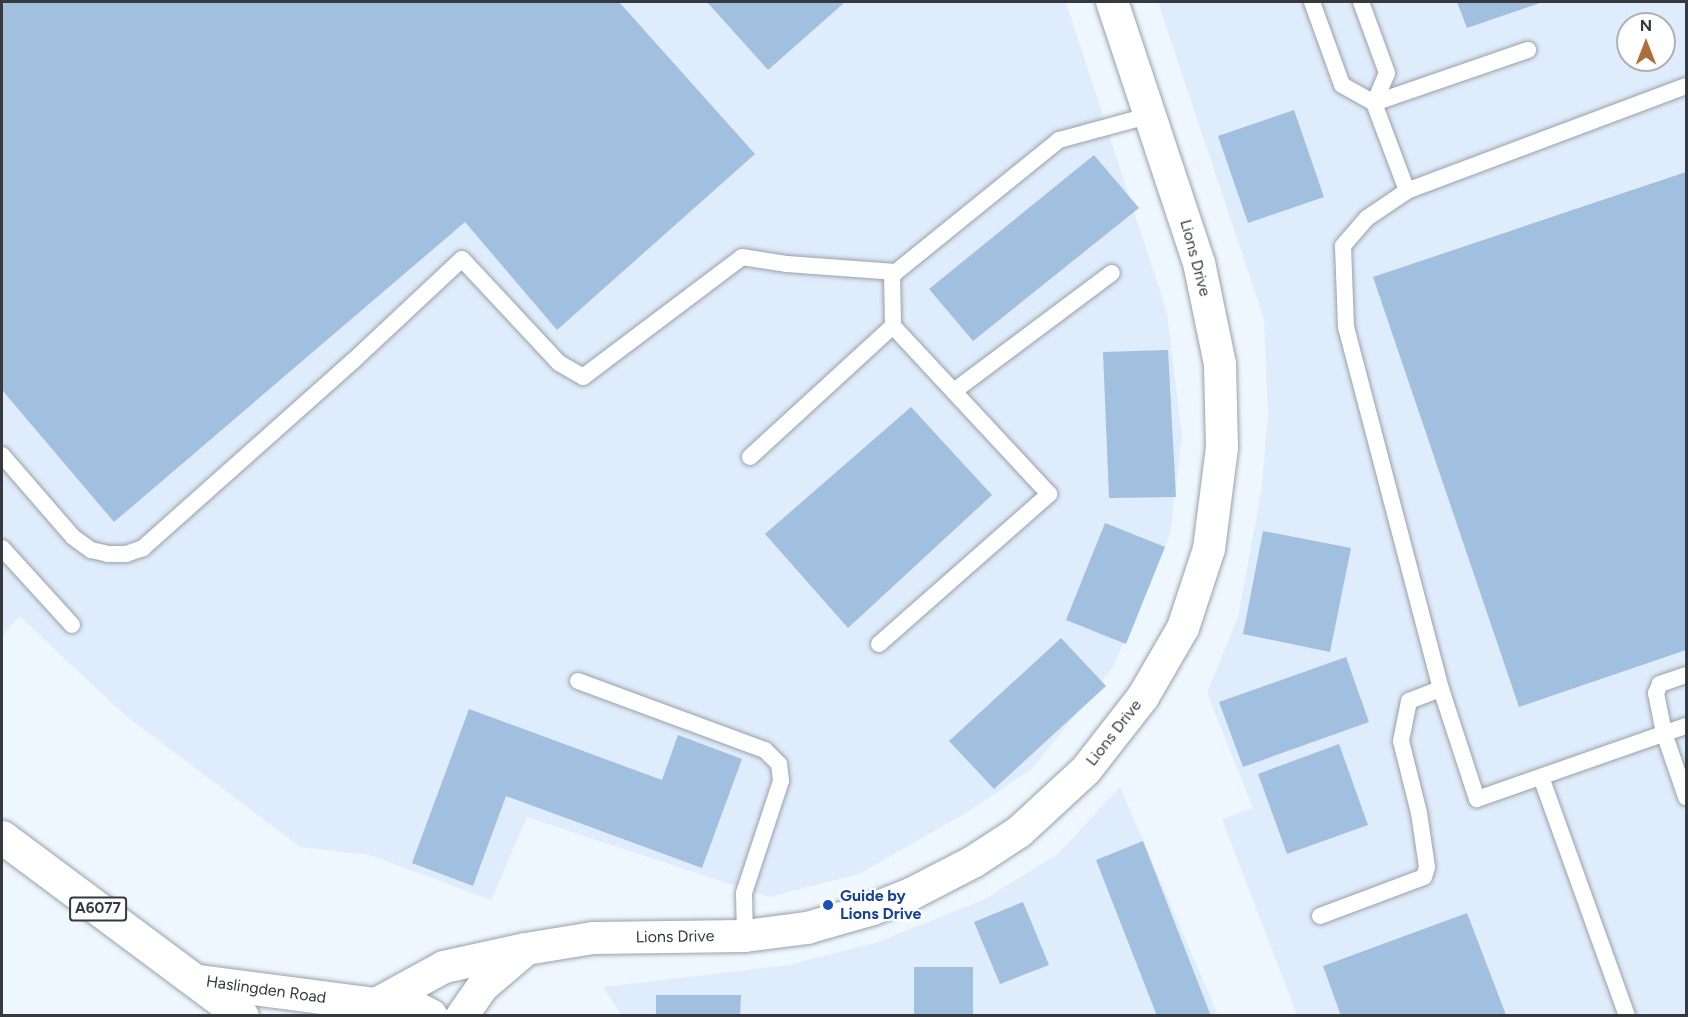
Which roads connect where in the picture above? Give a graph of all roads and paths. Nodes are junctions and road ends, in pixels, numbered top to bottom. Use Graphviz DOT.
graph roads {
  1 [pos="1112,2"];
  2 [pos="1312,2"];
  3 [pos="1361,2"];
  4 [pos="1528,50"];
  5 [pos="1686,86"];
  6 [pos="1374,103"];
  7 [pos="1151,115"];
  8 [pos="1407,191"];
  9 [pos="897,272"];
  10 [pos="1112,273"];
  11 [pos="893,326"];
  12 [pos="954,392"];
  13 [pos="2,455"];
  14 [pos="750,457"];
  15 [pos="2,548"];
  16 [pos="72,625"];
  17 [pos="879,644"];
  18 [pos="1686,675"];
  19 [pos="578,681"];
  20 [pos="1441,689"];
  21 [pos="1686,726"];
  22 [pos="1664,734"];
  23 [pos="1541,777"];
  24 [pos="1686,797"];
  25 [pos="2,837"];
  26 [pos="1320,916"];
  27 [pos="744,936"];
  28 [pos="526,949"];
  29 [pos="195,981"];
  30 [pos="369,1008"];
  31 [pos="242,1016"];
  32 [pos="431,1016"];
  33 [pos="462,1016"];
  34 [pos="1627,1016"];
  1 -- 7 [label="street, Lions Drive"];
  2 -- 6 [label="lane"];
  3 -- 6 [label="lane"];
  4 -- 6 [label="lane"];
  5 -- 8 [label="lane"];
  6 -- 8 [label="lane"];
  7 -- 9 [label="lane"];
  7 -- 27 [label="street, Lions Drive"];
  8 -- 20 [label="lane"];
  9 -- 11 [label="lane"];
  9 -- 13 [label="lane"];
  10 -- 12 [label="lane"];
  11 -- 12 [label="lane"];
  11 -- 14 [label="lane"];
  12 -- 17 [label="lane"];
  15 -- 16 [label="lane"];
  18 -- 22 [label="lane"];
  19 -- 27 [label="lane"];
  20 -- 23 [label="lane"];
  20 -- 26 [label="lane"];
  21 -- 22 [label="lane"];
  22 -- 23 [label="lane"];
  22 -- 24 [label="lane"];
  23 -- 34 [label="lane"];
  25 -- 29 [label="highway, Haslingden Road / A6077"];
  27 -- 28 [label="street, Lions Drive"];
  28 -- 30 [label="street, Lions Drive"];
  28 -- 33 [label="street"];
  29 -- 30 [label="highway, Haslingden Road / A6077"];
  29 -- 31 [label="highway, Haslingden Road / A6077"];
  30 -- 32 [label="highway, A6077"];
}
